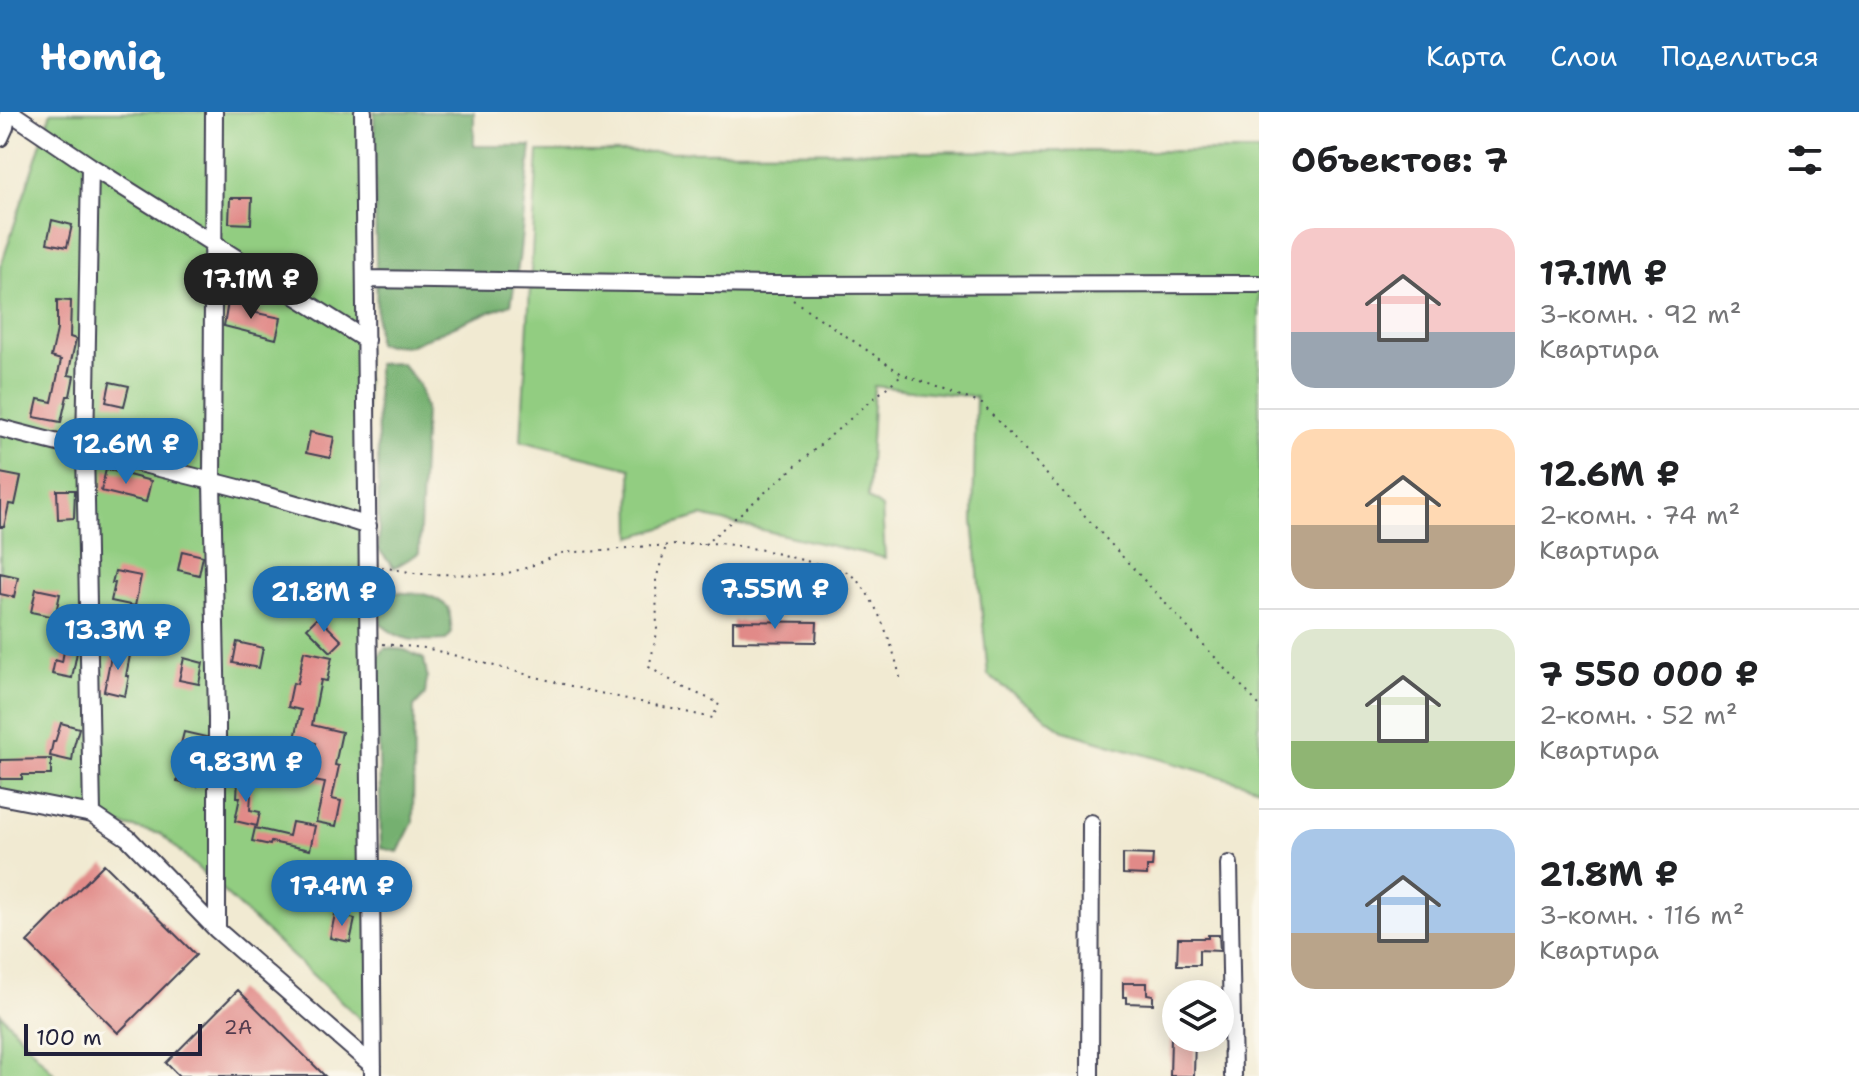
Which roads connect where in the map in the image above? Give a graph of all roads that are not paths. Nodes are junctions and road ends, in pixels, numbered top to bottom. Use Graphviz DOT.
graph roads {
  1 [pos="9,112"];
  2 [pos="214,112"];
  3 [pos="363,112"];
  4 [pos="0,138"];
  5 [pos="90,166"];
  6 [pos="212,243"];
  7 [pos="365,279"];
  8 [pos="1259,284"];
  9 [pos="366,340"];
  10 [pos="0,428"];
  11 [pos="85,449"];
  12 [pos="212,482"];
  13 [pos="368,526"];
  14 [pos="0,796"];
  15 [pos="92,814"];
  16 [pos="1091,823"];
  17 [pos="1229,864"];
  18 [pos="217,930"];
  19 [pos="373,1071"];
  20 [pos="1090,1076"];
  21 [pos="1233,1076"];
  1 -- 4 [label="street"];
  1 -- 5 [label="street"];
  2 -- 6 [label="street"];
  3 -- 7 [label="street"];
  5 -- 6 [label="street"];
  5 -- 11 [label="street"];
  6 -- 9 [label="street"];
  6 -- 12 [label="street"];
  7 -- 8 [label="street"];
  7 -- 9 [label="street"];
  9 -- 13 [label="street"];
  10 -- 11 [label="street"];
  11 -- 12 [label="street"];
  11 -- 15 [label="street"];
  12 -- 13 [label="street"];
  12 -- 18 [label="street"];
  13 -- 19 [label="street"];
  14 -- 15 [label="street"];
  15 -- 18 [label="street"];
  16 -- 20 [label="street"];
  17 -- 21 [label="street"];
  18 -- 19 [label="street"];
}
